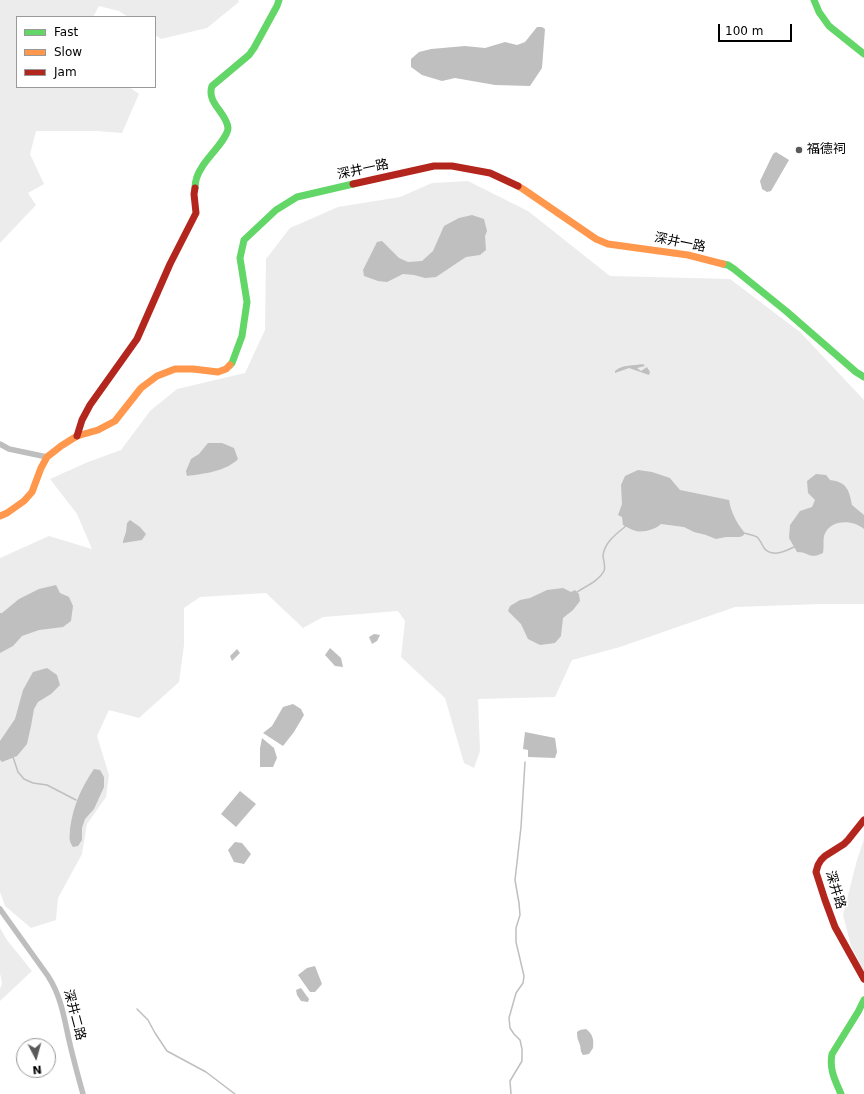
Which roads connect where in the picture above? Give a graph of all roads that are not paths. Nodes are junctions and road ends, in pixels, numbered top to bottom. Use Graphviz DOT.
graph roads {
  1 [pos="814,0"];
  2 [pos="278,3"];
  3 [pos="864,54"];
  4 [pos="864,377"];
  5 [pos="77,436"];
  6 [pos="0,444"];
  7 [pos="47,457"];
  8 [pos="0,516"];
  9 [pos="864,820"];
  10 [pos="0,909"];
  11 [pos="864,979"];
  12 [pos="864,1000"];
  13 [pos="83,1094"];
  14 [pos="841,1094"];
  1 -- 3 [label="street"];
  2 -- 5 [label="street"];
  4 -- 5 [label="street, 深井一路"];
  5 -- 7 [label="street, 深井一路"];
  6 -- 7 [label="street"];
  7 -- 8 [label="street, 深井一路"];
  9 -- 11 [label="street, 深井路"];
  10 -- 13 [label="street, 深井二路"];
  12 -- 14 [label="street"];
}
